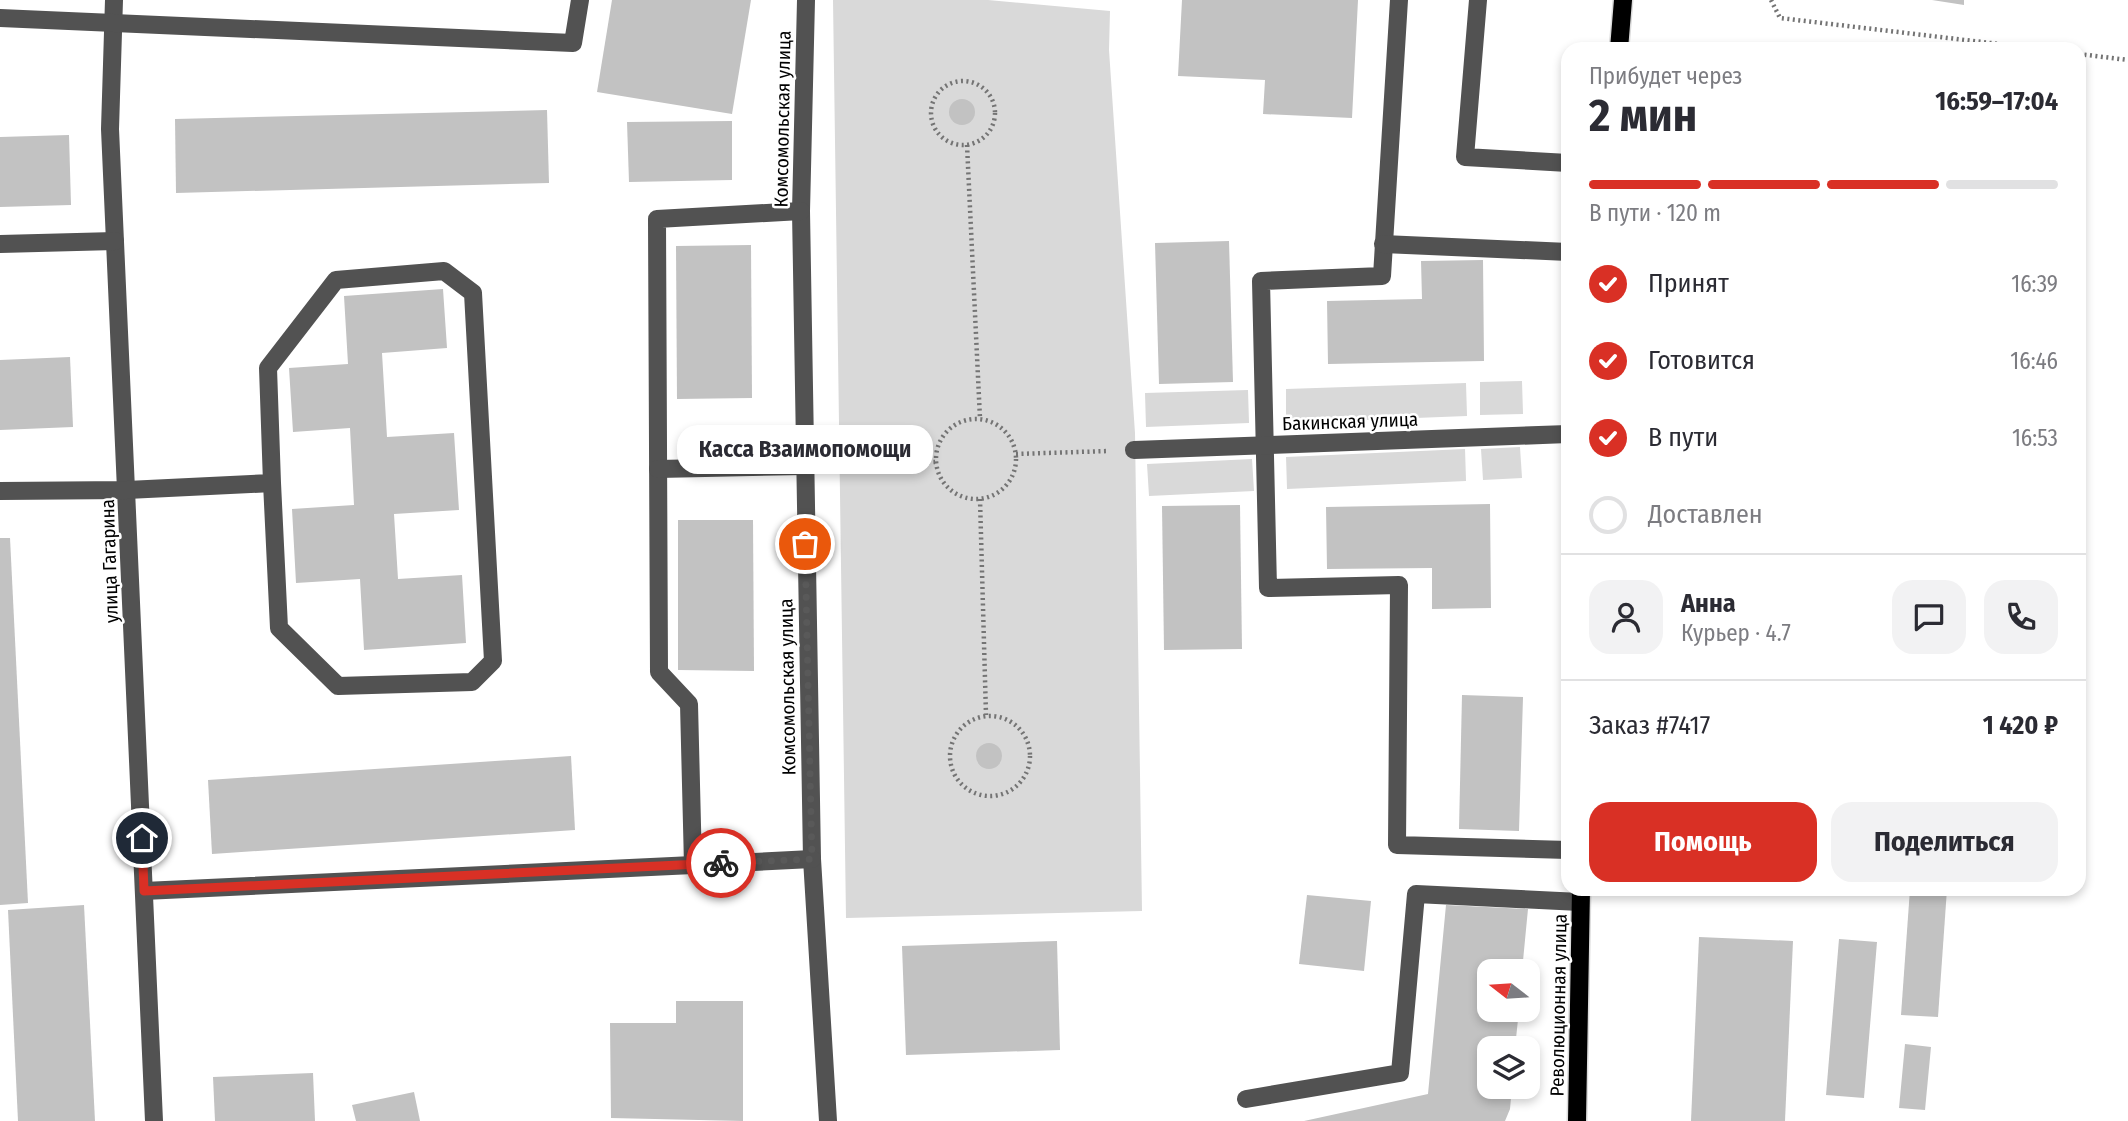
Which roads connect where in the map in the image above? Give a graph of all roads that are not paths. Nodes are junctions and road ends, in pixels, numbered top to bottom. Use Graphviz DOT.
graph roads {
  1 [pos="114,0"];
  2 [pos="580,0"];
  3 [pos="806,0"];
  4 [pos="1399,0"];
  5 [pos="1478,0"];
  6 [pos="1623,0"];
  7 [pos="0,19"];
  8 [pos="111,24"];
  9 [pos="1620,42"];
  10 [pos="1561,163"];
  11 [pos="801,211"];
  12 [pos="116,241"];
  13 [pos="0,244"];
  14 [pos="1383,244"];
  15 [pos="1561,253"];
  16 [pos="1561,434"];
  17 [pos="1265,445"];
  18 [pos="1134,450"];
  19 [pos="804,466"];
  20 [pos="658,469"];
  21 [pos="272,483"];
  22 [pos="127,490"];
  23 [pos="0,491"];
  24 [pos="1561,850"];
  25 [pos="812,859"];
  26 [pos="693,865"];
  27 [pos="144,891"];
  28 [pos="1561,895"];
  29 [pos="1581,896"];
  30 [pos="1246,1099"];
  31 [pos="154,1121"];
  32 [pos="828,1121"];
  33 [pos="1577,1121"];
  1 -- 8 [label="street, улица Гагарина"];
  2 -- 8 [label="street"];
  3 -- 11 [label="street, Комсомольская улица"];
  4 -- 14 [label="street"];
  5 -- 10 [label="street"];
  6 -- 9 [label="main road"];
  7 -- 8 [label="street"];
  8 -- 12 [label="street, улица Гагарина"];
  11 -- 19 [label="street, Комсомольская улица"];
  11 -- 20 [label="street"];
  12 -- 13 [label="street"];
  12 -- 22 [label="street, улица Гагарина"];
  14 -- 15 [label="street"];
  14 -- 17 [label="street"];
  16 -- 17 [label="street, Бакинская улица"];
  17 -- 18 [label="street, Бакинская улица"];
  17 -- 24 [label="street"];
  19 -- 20 [label="street"];
  19 -- 25 [label="street, Комсомольская улица"];
  20 -- 26 [label="street"];
  21 -- 21 [label="street"];
  21 -- 22 [label="street"];
  22 -- 23 [label="street"];
  22 -- 27 [label="street, улица Гагарина"];
  25 -- 26 [label="street"];
  25 -- 32 [label="street, Комсомольская улица"];
  26 -- 27 [label="street"];
  27 -- 31 [label="street, улица Гагарина"];
  28 -- 30 [label="street"];
  29 -- 33 [label="main road, Революционная улица"];
}
